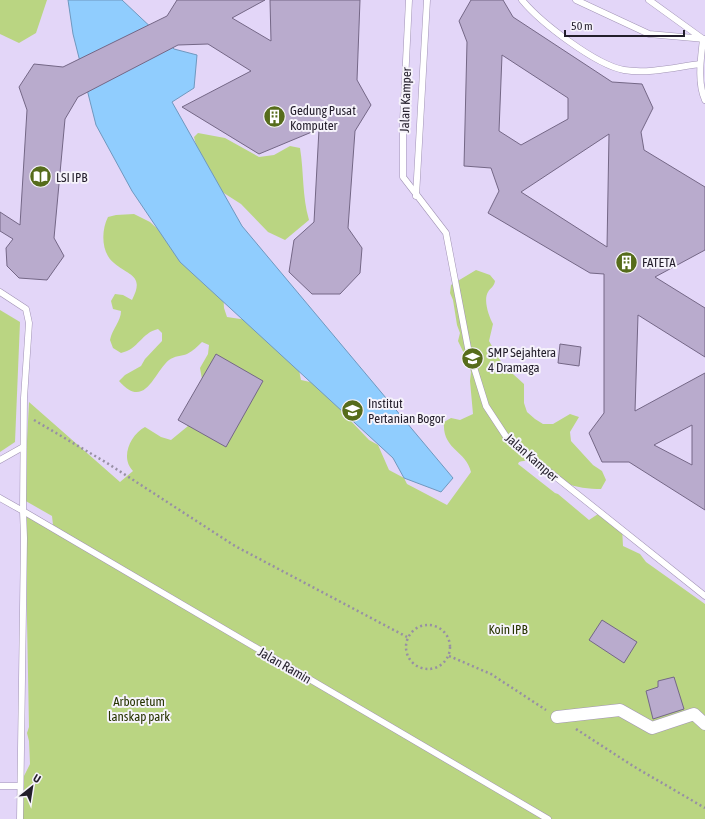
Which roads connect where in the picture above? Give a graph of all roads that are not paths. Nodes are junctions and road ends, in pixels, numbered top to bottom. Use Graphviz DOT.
graph roads {
  1 [pos="409,0"];
  2 [pos="427,0"];
  3 [pos="522,0"];
  4 [pos="576,0"];
  5 [pos="648,0"];
  6 [pos="704,39"];
  7 [pos="700,64"];
  8 [pos="705,100"];
  9 [pos="416,196"];
  10 [pos="0,292"];
  11 [pos="23,447"];
  12 [pos="0,460"];
  13 [pos="0,498"];
  14 [pos="23,511"];
  15 [pos="705,596"];
  16 [pos="557,717"];
  17 [pos="705,724"];
  18 [pos="0,786"];
  19 [pos="20,786"];
  20 [pos="20,819"];
  21 [pos="548,819"];
  1 -- 9 [label="lane, Jalan Kamper"];
  2 -- 9 [label="lane, Jalan Kamper"];
  3 -- 7 [label="lane"];
  4 -- 6 [label="lane"];
  5 -- 6 [label="lane"];
  6 -- 7 [label="lane"];
  7 -- 8 [label="lane"];
  9 -- 15 [label="lane, Jalan Kamper"];
  10 -- 11 [label="lane"];
  11 -- 12 [label="lane"];
  11 -- 14 [label="lane"];
  13 -- 14 [label="lane, Jalan Ramin"];
  14 -- 19 [label="lane"];
  14 -- 21 [label="lane, Jalan Ramin"];
  16 -- 17 [label="street"];
  18 -- 19 [label="lane"];
  19 -- 20 [label="lane"];
}
